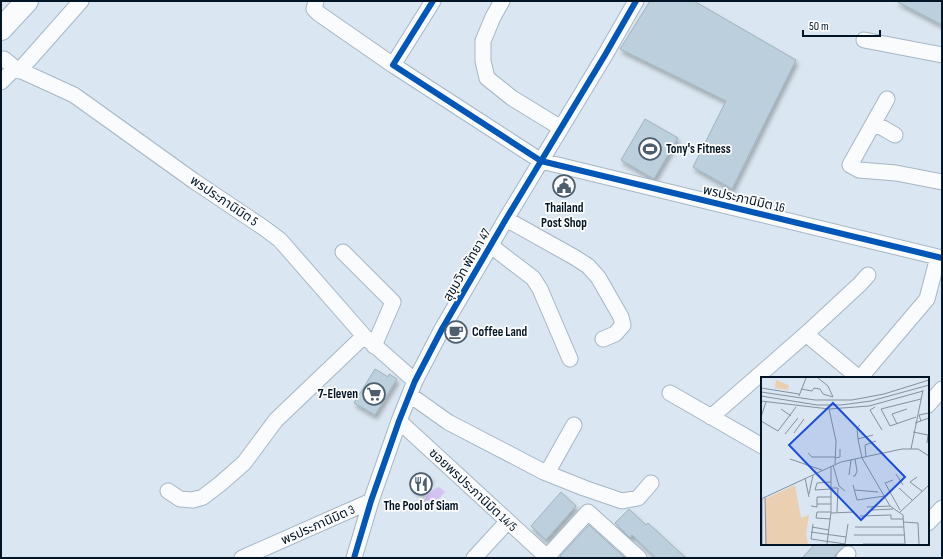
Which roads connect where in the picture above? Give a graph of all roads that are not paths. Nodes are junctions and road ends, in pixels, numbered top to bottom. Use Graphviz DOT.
graph roads {
  1 [pos="27,1"];
  2 [pos="81,1"];
  3 [pos="316,1"];
  4 [pos="433,1"];
  5 [pos="502,1"];
  6 [pos="636,1"];
  7 [pos="1,29"];
  8 [pos="864,40"];
  9 [pos="942,55"];
  10 [pos="13,66"];
  11 [pos="393,66"];
  12 [pos="1,82"];
  13 [pos="887,99"];
  14 [pos="874,125"];
  15 [pos="561,128"];
  16 [pos="895,135"];
  17 [pos="541,161"];
  18 [pos="942,182"];
  19 [pos="506,219"];
  20 [pos="491,246"];
  21 [pos="343,252"];
  22 [pos="940,257"];
  23 [pos="868,275"];
  24 [pos="806,334"];
  25 [pos="603,339"];
  26 [pos="369,341"];
  27 [pos="570,359"];
  28 [pos="859,377"];
  29 [pos="861,377"];
  30 [pos="412,388"];
  31 [pos="942,389"];
  32 [pos="670,393"];
  33 [pos="929,404"];
  34 [pos="711,417"];
  35 [pos="399,421"];
  36 [pos="574,425"];
  37 [pos="761,445"];
  38 [pos="547,473"];
  39 [pos="651,483"];
  40 [pos="168,491"];
  41 [pos="371,501"];
  42 [pos="942,508"];
  43 [pos="508,522"];
  44 [pos="929,522"];
  45 [pos="548,557"];
  46 [pos="242,558"];
  47 [pos="354,558"];
  48 [pos="474,558"];
  49 [pos="639,558"];
  1 -- 7 [label="highway"];
  2 -- 10 [label="street"];
  3 -- 11 [label="street, พรประภานิมิต 16"];
  4 -- 11 [label="street"];
  5 -- 15 [label="street"];
  6 -- 15 [label="street, สุขุมวิท พัทยา 47"];
  8 -- 9 [label="street"];
  10 -- 12 [label="street"];
  10 -- 26 [label="street, พรประภานิมิต 5"];
  11 -- 17 [label="street, พรประภานิมิต 16"];
  13 -- 14 [label="street"];
  14 -- 16 [label="street"];
  14 -- 18 [label="street"];
  15 -- 17 [label="street, สุขุมวิท พัทยา 47"];
  17 -- 19 [label="street, สุขุมวิท พัทยา 47"];
  17 -- 22 [label="street, พรประภานิมิต 16"];
  19 -- 20 [label="street, สุขุมวิท พัทยา 47"];
  19 -- 25 [label="street"];
  20 -- 27 [label="street"];
  20 -- 30 [label="street, สุขุมวิท พัทยา 47"];
  21 -- 26 [label="street"];
  22 -- 29 [label="street"];
  23 -- 24 [label="street"];
  24 -- 28 [label="street"];
  24 -- 34 [label="street"];
  26 -- 30 [label="street, พรประภานิมิต 5"];
  26 -- 40 [label="street"];
  30 -- 35 [label="street, สุขุมวิท พัทยา 47"];
  30 -- 38 [label="street, พรประภานิมิต 5"];
  31 -- 33 [label="street"];
  32 -- 34 [label="street"];
  34 -- 37 [label="street"];
  35 -- 41 [label="street, สุขุมวิท พัทยา 47"];
  35 -- 43 [label="street, ซอยพรประภานิมิต 14/5"];
  36 -- 38 [label="street"];
  38 -- 39 [label="street, พรประภานิมิต 5"];
  41 -- 46 [label="street, พรประภานิมิต 3"];
  41 -- 47 [label="street, สุขุมวิท พัทยา 47"];
  42 -- 44 [label="street"];
  43 -- 45 [label="street, ซอยพรประภานิมิต 14/5"];
  43 -- 48 [label="street"];
  45 -- 49 [label="street"];
}
